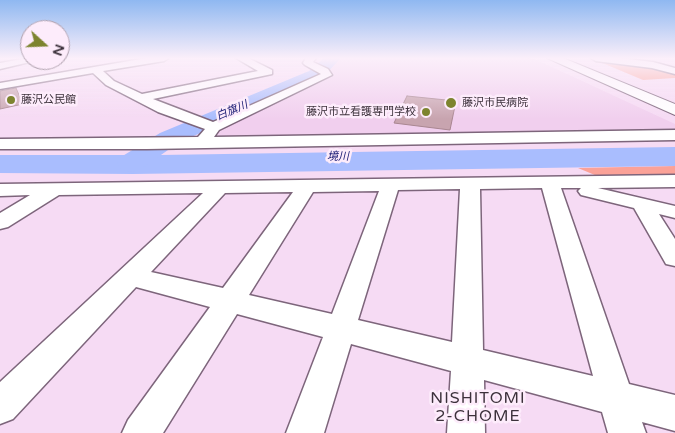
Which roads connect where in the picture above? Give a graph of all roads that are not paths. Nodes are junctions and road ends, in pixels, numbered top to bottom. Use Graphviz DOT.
graph roads {
  1 [pos="46,78"];
  2 [pos="104,78"];
  3 [pos="238,78"];
  4 [pos="301,78"];
  5 [pos="321,78"];
  6 [pos="600,78"];
  7 [pos="612,78"];
  8 [pos="0,86"];
  9 [pos="142,98"];
  10 [pos="675,104"];
  11 [pos="675,110"];
  12 [pos="199,122"];
  13 [pos="214,127"];
  14 [pos="675,135"];
  15 [pos="203,142"];
  16 [pos="0,144"];
  17 [pos="675,181"];
  18 [pos="550,182"];
  19 [pos="470,184"];
  20 [pos="390,186"];
  21 [pos="306,187"];
  22 [pos="218,188"];
  23 [pos="0,190"];
  24 [pos="52,191"];
  25 [pos="642,204"];
  26 [pos="675,212"];
  27 [pos="0,222"];
  28 [pos="675,258"];
  29 [pos="130,276"];
  30 [pos="229,301"];
  31 [pos="341,329"];
  32 [pos="467,361"];
  33 [pos="616,398"];
  34 [pos="0,406"];
  35 [pos="675,413"];
  36 [pos="141,433"];
  37 [pos="305,433"];
  38 [pos="466,433"];
  39 [pos="627,433"];
  1 -- 8 [label="street"];
  2 -- 9 [label="street"];
  3 -- 9 [label="street"];
  4 -- 12 [label="street"];
  5 -- 13 [label="street"];
  6 -- 11 [label="highway"];
  7 -- 10 [label="highway"];
  9 -- 12 [label="street"];
  12 -- 13 [label="street"];
  13 -- 15 [label="street"];
  14 -- 15 [label="street"];
  15 -- 16 [label="street"];
  17 -- 18 [label="street"];
  18 -- 19 [label="street"];
  18 -- 25 [label="street"];
  18 -- 33 [label="street"];
  19 -- 20 [label="street"];
  19 -- 32 [label="street"];
  20 -- 21 [label="street"];
  20 -- 31 [label="street"];
  21 -- 22 [label="street"];
  21 -- 30 [label="street"];
  22 -- 24 [label="street"];
  22 -- 29 [label="street"];
  23 -- 24 [label="street"];
  24 -- 27 [label="street"];
  25 -- 26 [label="street"];
  25 -- 28 [label="street"];
  29 -- 30 [label="street"];
  29 -- 34 [label="street"];
  30 -- 31 [label="street"];
  30 -- 36 [label="street"];
  31 -- 32 [label="street"];
  31 -- 37 [label="street"];
  32 -- 33 [label="street"];
  32 -- 38 [label="street"];
  33 -- 35 [label="street"];
  33 -- 39 [label="street"];
}
